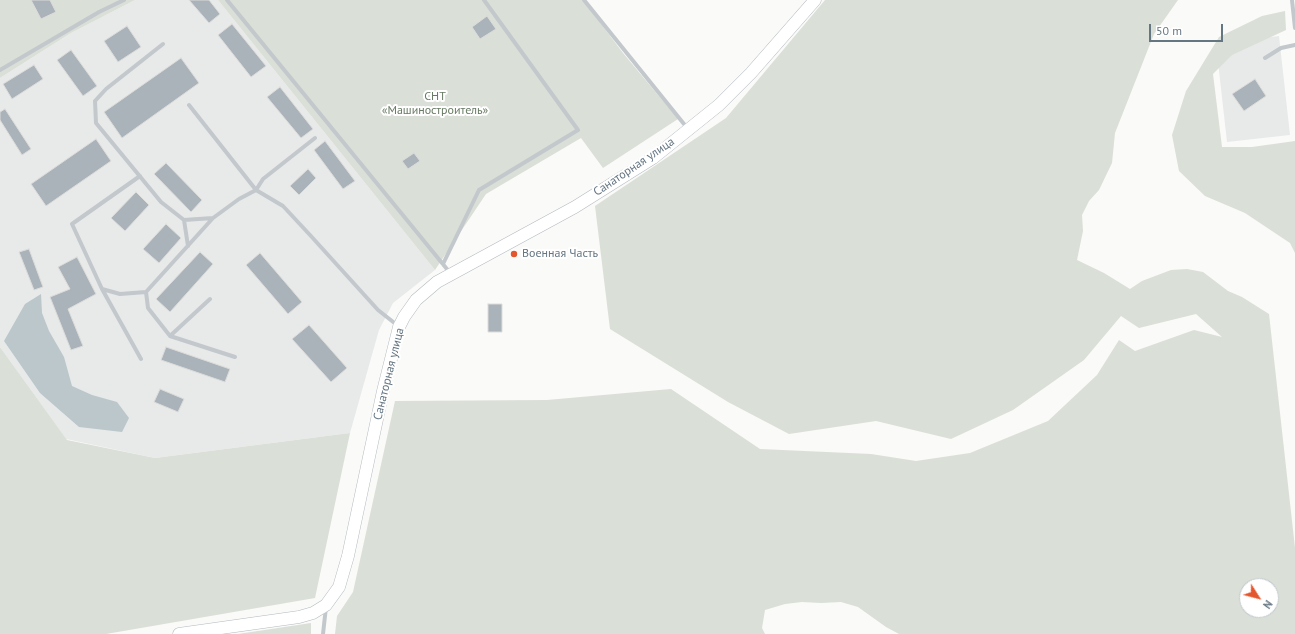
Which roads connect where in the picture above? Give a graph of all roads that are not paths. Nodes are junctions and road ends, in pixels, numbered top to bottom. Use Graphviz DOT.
graph roads {
  1 [pos="124,0"];
  2 [pos="227,0"];
  3 [pos="484,0"];
  4 [pos="584,0"];
  5 [pos="815,0"];
  6 [pos="1292,0"];
  7 [pos="1295,28"];
  8 [pos="163,44"];
  9 [pos="1295,45"];
  10 [pos="1265,58"];
  11 [pos="0,70"];
  12 [pos="189,105"];
  13 [pos="688,130"];
  14 [pos="315,138"];
  15 [pos="140,176"];
  16 [pos="256,190"];
  17 [pos="213,218"];
  18 [pos="184,220"];
  19 [pos="188,246"];
  20 [pos="443,264"];
  21 [pos="451,274"];
  22 [pos="102,289"];
  23 [pos="146,292"];
  24 [pos="210,299"];
  25 [pos="399,327"];
  26 [pos="170,336"];
  27 [pos="235,357"];
  28 [pos="140,359"];
  29 [pos="326,605"];
  30 [pos="179,634"];
  31 [pos="323,634"];
  1 -- 11 [label="lane"];
  2 -- 20 [label="lane"];
  3 -- 20 [label="lane"];
  4 -- 13 [label="lane"];
  5 -- 13 [label="street, Санаторная улица"];
  6 -- 7 [label="lane"];
  8 -- 15 [label="lane"];
  9 -- 10 [label="lane"];
  12 -- 16 [label="lane"];
  13 -- 21 [label="street, Санаторная улица"];
  14 -- 16 [label="lane"];
  15 -- 18 [label="lane"];
  15 -- 22 [label="lane"];
  16 -- 17 [label="lane"];
  16 -- 25 [label="lane"];
  17 -- 18 [label="lane"];
  17 -- 19 [label="lane"];
  18 -- 19 [label="lane"];
  19 -- 23 [label="lane"];
  20 -- 21 [label="lane"];
  21 -- 25 [label="street, Санаторная улица"];
  22 -- 23 [label="lane"];
  22 -- 28 [label="lane"];
  23 -- 26 [label="lane"];
  24 -- 26 [label="lane"];
  25 -- 29 [label="street, Санаторная улица"];
  26 -- 27 [label="lane"];
  29 -- 30 [label="street, Санаторная улица"];
  29 -- 31 [label="lane"];
}
